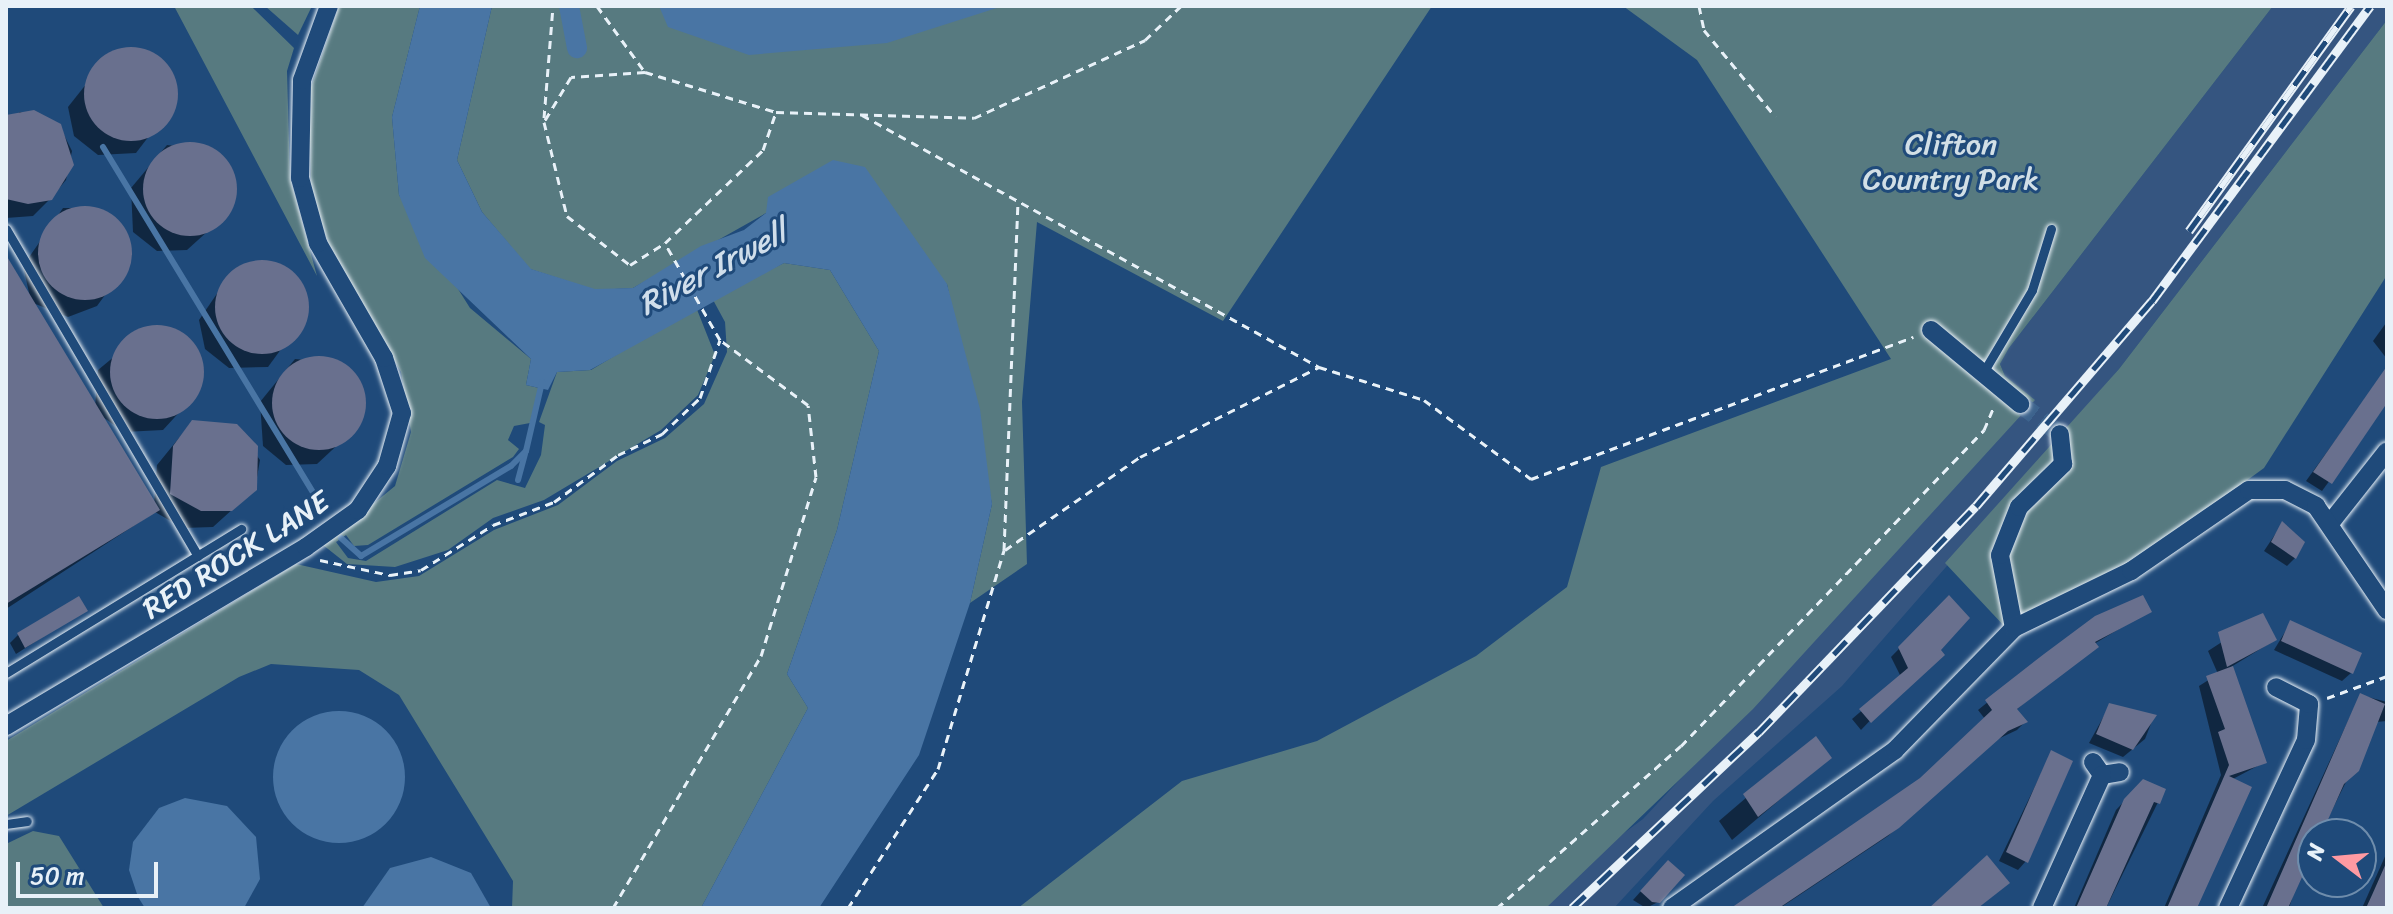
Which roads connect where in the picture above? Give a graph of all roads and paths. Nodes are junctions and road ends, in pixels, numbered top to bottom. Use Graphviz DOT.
graph roads {
  1 [pos="329,6"];
  2 [pos="553,6"];
  3 [pos="597,6"];
  4 [pos="1181,6"];
  5 [pos="1699,6"];
  6 [pos="645,72"];
  7 [pos="776,112"];
  8 [pos="862,115"];
  9 [pos="1775,116"];
  10 [pos="544,122"];
  11 [pos="1018,201"];
  12 [pos="6,229"];
  13 [pos="2051,229"];
  14 [pos="666,245"];
  15 [pos="1931,330"];
  16 [pos="720,340"];
  17 [pos="1319,367"];
  18 [pos="1984,371"];
  19 [pos="2001,387"];
  20 [pos="2020,404"];
  21 [pos="2060,434"];
  22 [pos="2387,451"];
  23 [pos="2331,522"];
  24 [pos="241,529"];
  25 [pos="306,547"];
  26 [pos="1004,550"];
  27 [pos="198,556"];
  28 [pos="2387,610"];
  29 [pos="2014,628"];
  30 [pos="6,673"];
  31 [pos="2387,676"];
  32 [pos="2276,687"];
  33 [pos="2309,704"];
  34 [pos="6,726"];
  35 [pos="2105,770"];
  36 [pos="27,821"];
  37 [pos="6,824"];
  38 [pos="613,908"];
  39 [pos="848,908"];
  40 [pos="1497,908"];
  41 [pos="1672,908"];
  42 [pos="2042,908"];
  43 [pos="2228,908"];
  1 -- 25 [label="street, RED ROCK LANE"];
  2 -- 10 [label="path"];
  3 -- 6 [label="path"];
  4 -- 8 [label="path"];
  5 -- 9 [label="path"];
  6 -- 7 [label="path"];
  6 -- 10 [label="path"];
  7 -- 8 [label="path"];
  7 -- 14 [label="path"];
  8 -- 11 [label="path"];
  10 -- 14 [label="path"];
  11 -- 17 [label="path"];
  11 -- 26 [label="path"];
  12 -- 27 [label="lane"];
  13 -- 18 [label="lane"];
  14 -- 16 [label="path"];
  15 -- 17 [label="path"];
  15 -- 18 [label="street"];
  16 -- 25 [label="path"];
  16 -- 38 [label="path"];
  17 -- 26 [label="path"];
  18 -- 19 [label="street"];
  19 -- 20 [label="street"];
  19 -- 40 [label="path"];
  21 -- 29 [label="street"];
  22 -- 23 [label="street"];
  23 -- 28 [label="street"];
  23 -- 29 [label="street"];
  24 -- 27 [label="lane"];
  25 -- 34 [label="street, RED ROCK LANE"];
  26 -- 39 [label="path"];
  27 -- 30 [label="lane"];
  29 -- 41 [label="street"];
  31 -- 33 [label="path"];
  32 -- 33 [label="street"];
  33 -- 43 [label="street"];
  35 -- 42 [label="street"];
  36 -- 37 [label="lane"];
}
